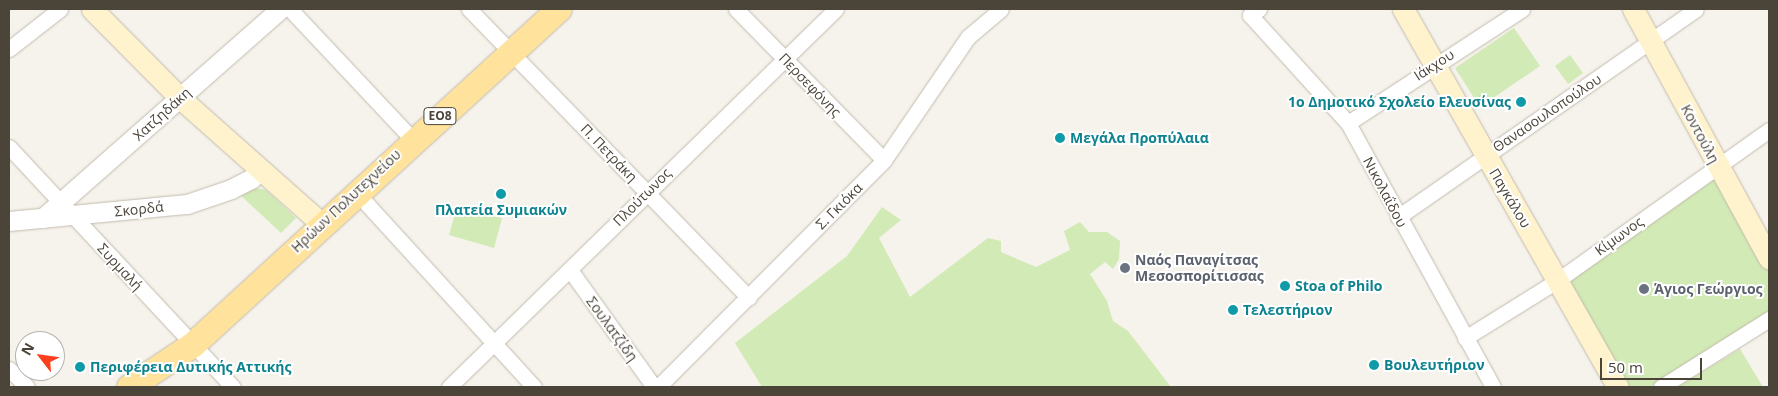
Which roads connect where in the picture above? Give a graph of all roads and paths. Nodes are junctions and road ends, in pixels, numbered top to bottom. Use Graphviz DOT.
graph roads {
  1 [pos="60,9"];
  2 [pos="94,9"];
  3 [pos="280,9"];
  4 [pos="290,9"];
  5 [pos="469,9"];
  6 [pos="559,9"];
  7 [pos="736,9"];
  8 [pos="836,9"];
  9 [pos="1001,9"];
  10 [pos="1403,9"];
  11 [pos="1522,9"];
  12 [pos="1633,9"];
  13 [pos="1696,9"];
  14 [pos="1254,12"];
  15 [pos="1651,41"];
  16 [pos="9,49"];
  17 [pos="511,53"];
  18 [pos="785,59"];
  19 [pos="1435,63"];
  20 [pos="180,98"];
  21 [pos="1348,123"];
  22 [pos="1769,130"];
  23 [pos="413,140"];
  24 [pos="9,146"];
  25 [pos="1484,156"];
  26 [pos="884,160"];
  27 [pos="1717,166"];
  28 [pos="260,170"];
  29 [pos="356,192"];
  30 [pos="646,192"];
  31 [pos="67,209"];
  32 [pos="1398,217"];
  33 [pos="9,220"];
  34 [pos="322,224"];
  35 [pos="1769,258"];
  36 [pos="570,270"];
  37 [pos="1558,280"];
  38 [pos="749,298"];
  39 [pos="1769,319"];
  40 [pos="1466,338"];
  41 [pos="193,344"];
  42 [pos="495,345"];
  43 [pos="9,368"];
  44 [pos="27,387"];
  45 [pos="129,387"];
  46 [pos="233,387"];
  47 [pos="449,387"];
  48 [pos="534,387"];
  49 [pos="654,387"];
  50 [pos="658,387"];
  51 [pos="1493,387"];
  52 [pos="1618,387"];
  53 [pos="1661,387"];
  1 -- 16 [label="street"];
  2 -- 20 [label="main road"];
  3 -- 20 [label="street, Χατζηδάκη"];
  4 -- 23 [label="street"];
  5 -- 17 [label="street, Π. Πετράκη"];
  6 -- 17 [label="main road, Ηρώων Πολυτεχνείου / ΕΟ8"];
  7 -- 18 [label="street, Περσεφόνης"];
  8 -- 18 [label="street, Πλούτωνος"];
  9 -- 26 [label="street, Σ. Γκιόκα"];
  10 -- 19 [label="main road, Παγκάλου"];
  11 -- 19 [label="street, Ιάκχου"];
  12 -- 15 [label="main road, Κοντούλη"];
  13 -- 15 [label="street, Θανασουλοπούλου"];
  14 -- 21 [label="street, Νικολαΐδου"];
  15 -- 25 [label="street, Θανασουλοπούλου"];
  15 -- 27 [label="main road, Κοντούλη"];
  17 -- 23 [label="main road, Ηρώων Πολυτεχνείου / ΕΟ8"];
  17 -- 30 [label="street, Π. Πετράκη"];
  18 -- 26 [label="street, Περσεφόνης"];
  18 -- 30 [label="street, Πλούτωνος"];
  19 -- 21 [label="street, Ιάκχου"];
  19 -- 25 [label="main road, Παγκάλου"];
  20 -- 28 [label="main road"];
  20 -- 31 [label="street, Χατζηδάκη"];
  21 -- 32 [label="street, Νικολαΐδου"];
  22 -- 27 [label="street, Κίμωνος"];
  23 -- 29 [label="main road, Ηρώων Πολυτεχνείου / ΕΟ8"];
  24 -- 31 [label="street, Συρμαλή"];
  25 -- 32 [label="street, Θανασουλοπούλου"];
  25 -- 37 [label="main road, Παγκάλου"];
  26 -- 38 [label="street, Σ. Γκιόκα"];
  27 -- 35 [label="main road, Κοντούλη"];
  27 -- 37 [label="street, Κίμωνος"];
  28 -- 31 [label="street, Σκορδά"];
  28 -- 34 [label="main road"];
  29 -- 34 [label="main road, Ηρώων Πολυτεχνείου / ΕΟ8"];
  29 -- 42 [label="street"];
  30 -- 36 [label="street, Πλούτωνος"];
  30 -- 38 [label="street, Π. Πετράκη"];
  31 -- 33 [label="street, Σκορδά"];
  31 -- 41 [label="street, Συρμαλή"];
  32 -- 40 [label="street, Νικολαΐδου"];
  34 -- 41 [label="main road, Ηρώων Πολυτεχνείου / ΕΟ8"];
  36 -- 42 [label="street, Πλούτωνος"];
  36 -- 49 [label="street, Σουλατζίδη"];
  37 -- 40 [label="street, Κίμωνος"];
  37 -- 52 [label="main road, Παγκάλου"];
  38 -- 50 [label="street, Σ. Γκιόκα"];
  39 -- 53 [label="street"];
  40 -- 51 [label="street, Νικολαΐδου"];
  41 -- 45 [label="main road, Ηρώων Πολυτεχνείου / ΕΟ8"];
  41 -- 46 [label="street, Συρμαλή"];
  42 -- 47 [label="street, Πλούτωνος"];
  42 -- 48 [label="street"];
  43 -- 44 [label="street"];
}
